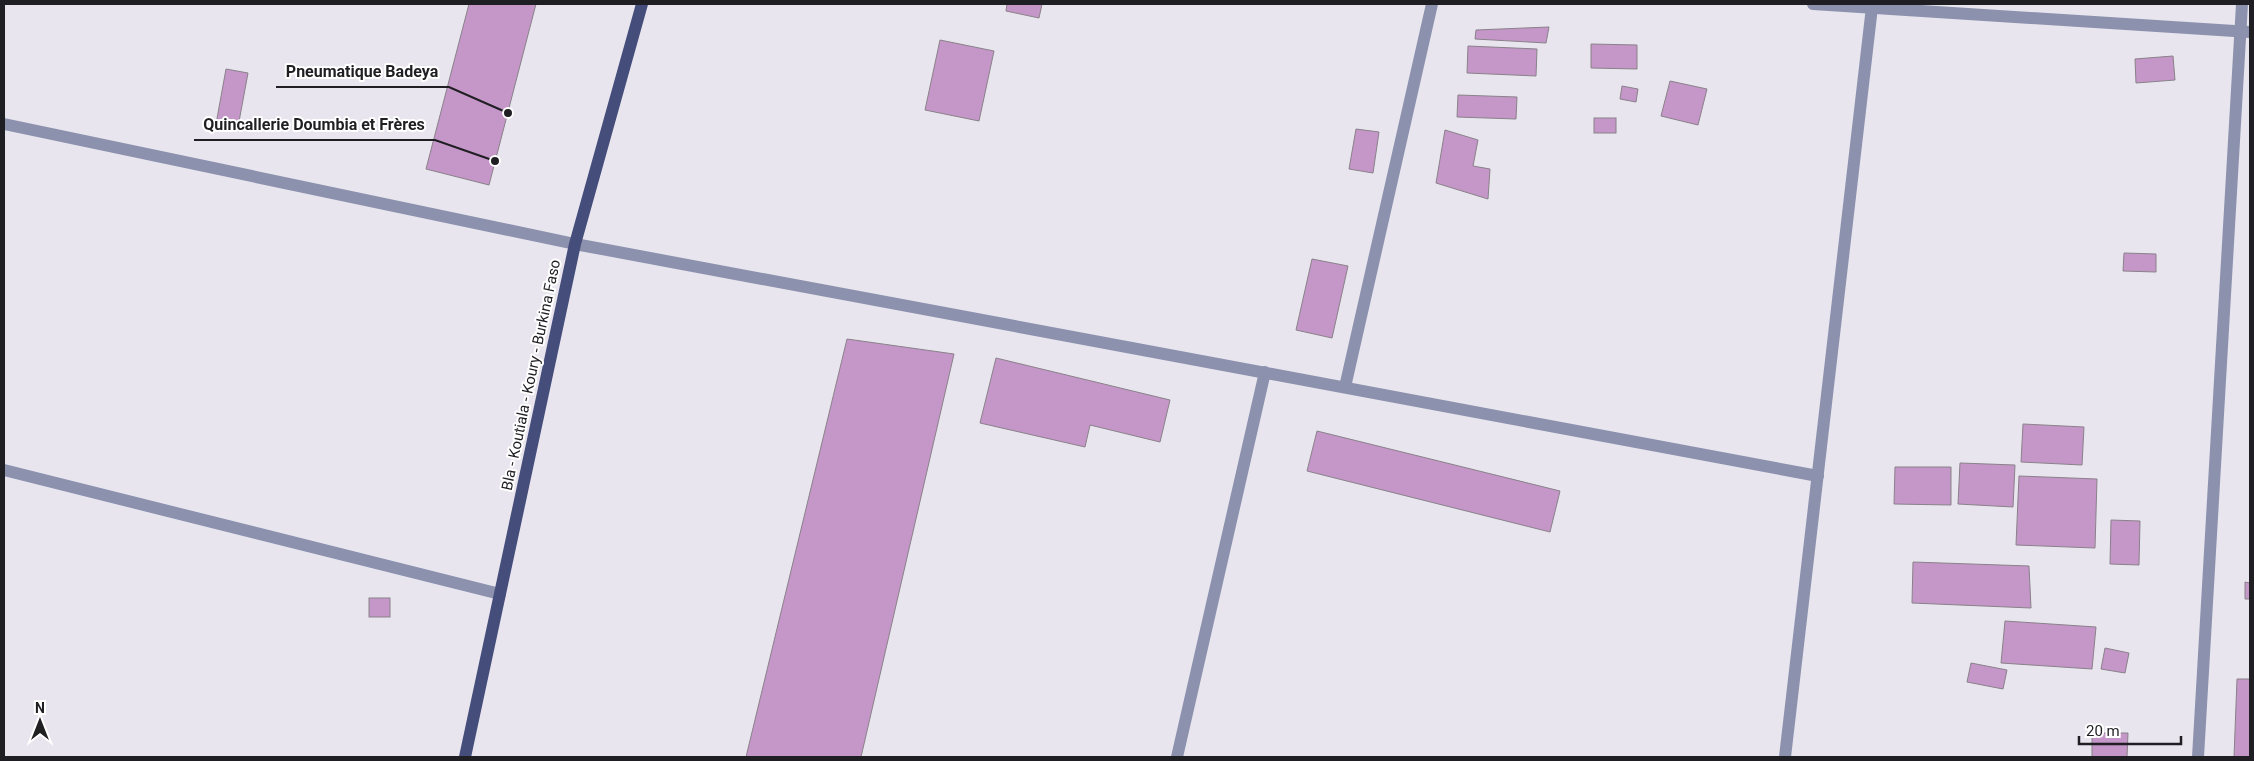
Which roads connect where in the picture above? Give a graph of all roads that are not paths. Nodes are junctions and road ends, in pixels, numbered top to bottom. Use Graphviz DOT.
graph roads {
  1 [pos="642,4"];
  2 [pos="1432,4"];
  3 [pos="1813,4"];
  4 [pos="2242,4"];
  5 [pos="1872,7"];
  6 [pos="1994,9"];
  7 [pos="2245,32"];
  8 [pos="4,124"];
  9 [pos="575,244"];
  10 [pos="1265,372"];
  11 [pos="1345,387"];
  12 [pos="4,470"];
  13 [pos="1818,476"];
  14 [pos="500,594"];
  15 [pos="465,757"];
  16 [pos="1177,757"];
  17 [pos="1785,757"];
  18 [pos="2198,757"];
  1 -- 9 [label="main road, Bla - Koutiala - Koury - Burkina Faso"];
  2 -- 11 [label="street"];
  3 -- 5 [label="street"];
  4 -- 7 [label="street"];
  5 -- 6 [label="street"];
  5 -- 13 [label="street"];
  6 -- 7 [label="street"];
  7 -- 18 [label="street"];
  8 -- 9 [label="street"];
  9 -- 10 [label="street"];
  9 -- 14 [label="main road, Bla - Koutiala - Koury - Burkina Faso"];
  10 -- 11 [label="street"];
  10 -- 16 [label="street"];
  11 -- 13 [label="street"];
  12 -- 14 [label="street"];
  13 -- 17 [label="street"];
  14 -- 15 [label="main road, Bla - Koutiala - Koury - Burkina Faso"];
}
